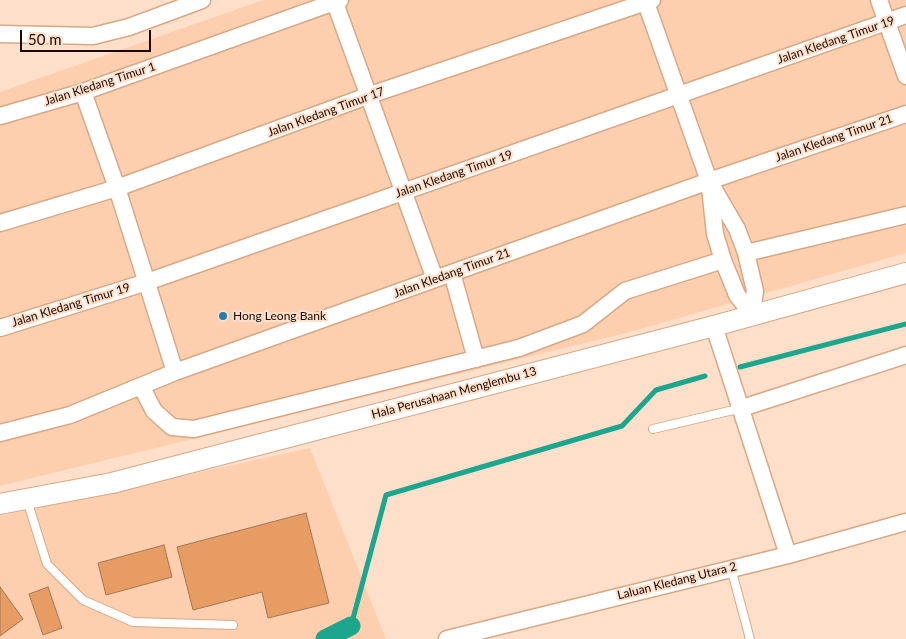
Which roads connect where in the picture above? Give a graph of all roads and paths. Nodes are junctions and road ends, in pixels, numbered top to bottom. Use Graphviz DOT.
graph roads {
  1 [pos="202,0"];
  2 [pos="879,0"];
  3 [pos="336,1"];
  4 [pos="648,1"];
  5 [pos="906,15"];
  6 [pos="886,22"];
  7 [pos="0,34"];
  8 [pos="906,76"];
  9 [pos="83,92"];
  10 [pos="370,95"];
  11 [pos="679,95"];
  12 [pos="906,114"];
  13 [pos="0,116"];
  14 [pos="709,181"];
  15 [pos="117,188"];
  16 [pos="405,191"];
  17 [pos="906,215"];
  18 [pos="0,223"];
  19 [pos="746,253"];
  20 [pos="723,260"];
  21 [pos="452,273"];
  22 [pos="906,273"];
  23 [pos="436,279"];
  24 [pos="147,282"];
  25 [pos="752,314"];
  26 [pos="714,326"];
  27 [pos="0,328"];
  28 [pos="906,355"];
  29 [pos="476,359"];
  30 [pos="176,372"];
  31 [pos="141,386"];
  32 [pos="742,408"];
  33 [pos="652,429"];
  34 [pos="0,433"];
  35 [pos="27,500"];
  36 [pos="0,504"];
  37 [pos="906,522"];
  38 [pos="788,555"];
  39 [pos="731,568"];
  40 [pos="233,625"];
  41 [pos="447,639"];
  42 [pos="750,639"];
  1 -- 7 [label="street"];
  2 -- 6 [label="street"];
  3 -- 9 [label="street, Jalan Kledang Timur 1"];
  3 -- 10 [label="street"];
  4 -- 10 [label="street, Jalan Kledang Timur 17"];
  4 -- 11 [label="street"];
  5 -- 6 [label="street, Jalan Kledang Timur 19"];
  6 -- 8 [label="street"];
  6 -- 11 [label="street, Jalan Kledang Timur 19"];
  9 -- 13 [label="street, Jalan Kledang Timur 1"];
  9 -- 15 [label="street"];
  10 -- 15 [label="street, Jalan Kledang Timur 17"];
  10 -- 16 [label="street"];
  11 -- 14 [label="street"];
  11 -- 16 [label="street, Jalan Kledang Timur 19"];
  12 -- 14 [label="street, Jalan Kledang Timur 21"];
  14 -- 19 [label="street"];
  14 -- 20 [label="street"];
  14 -- 21 [label="street, Jalan Kledang Timur 21"];
  15 -- 18 [label="street, Jalan Kledang Timur 17"];
  15 -- 24 [label="street"];
  16 -- 23 [label="street"];
  16 -- 24 [label="street, Jalan Kledang Timur 19"];
  17 -- 19 [label="street"];
  19 -- 25 [label="street"];
  20 -- 25 [label="street"];
  20 -- 29 [label="street"];
  21 -- 23 [label="street, Jalan Kledang Timur 21"];
  21 -- 29 [label="street"];
  22 -- 25 [label="street, Hala Perusahaan Menglembu 13"];
  23 -- 30 [label="street, Jalan Kledang Timur 21"];
  24 -- 27 [label="street, Jalan Kledang Timur 19"];
  24 -- 30 [label="street"];
  25 -- 26 [label="street, Hala Perusahaan Menglembu 13"];
  26 -- 32 [label="street"];
  26 -- 35 [label="street, Hala Perusahaan Menglembu 13"];
  28 -- 32 [label="street"];
  29 -- 31 [label="street"];
  30 -- 31 [label="street, Jalan Kledang Timur 21"];
  31 -- 34 [label="street, Jalan Kledang Timur 21"];
  32 -- 33 [label="lane"];
  32 -- 38 [label="street"];
  35 -- 36 [label="street, Hala Perusahaan Menglembu 13"];
  35 -- 40 [label="lane"];
  37 -- 38 [label="street, Laluan Kledang Utara 2"];
  38 -- 39 [label="street, Laluan Kledang Utara 2"];
  39 -- 41 [label="street, Laluan Kledang Utara 2"];
  39 -- 42 [label="lane"];
}
